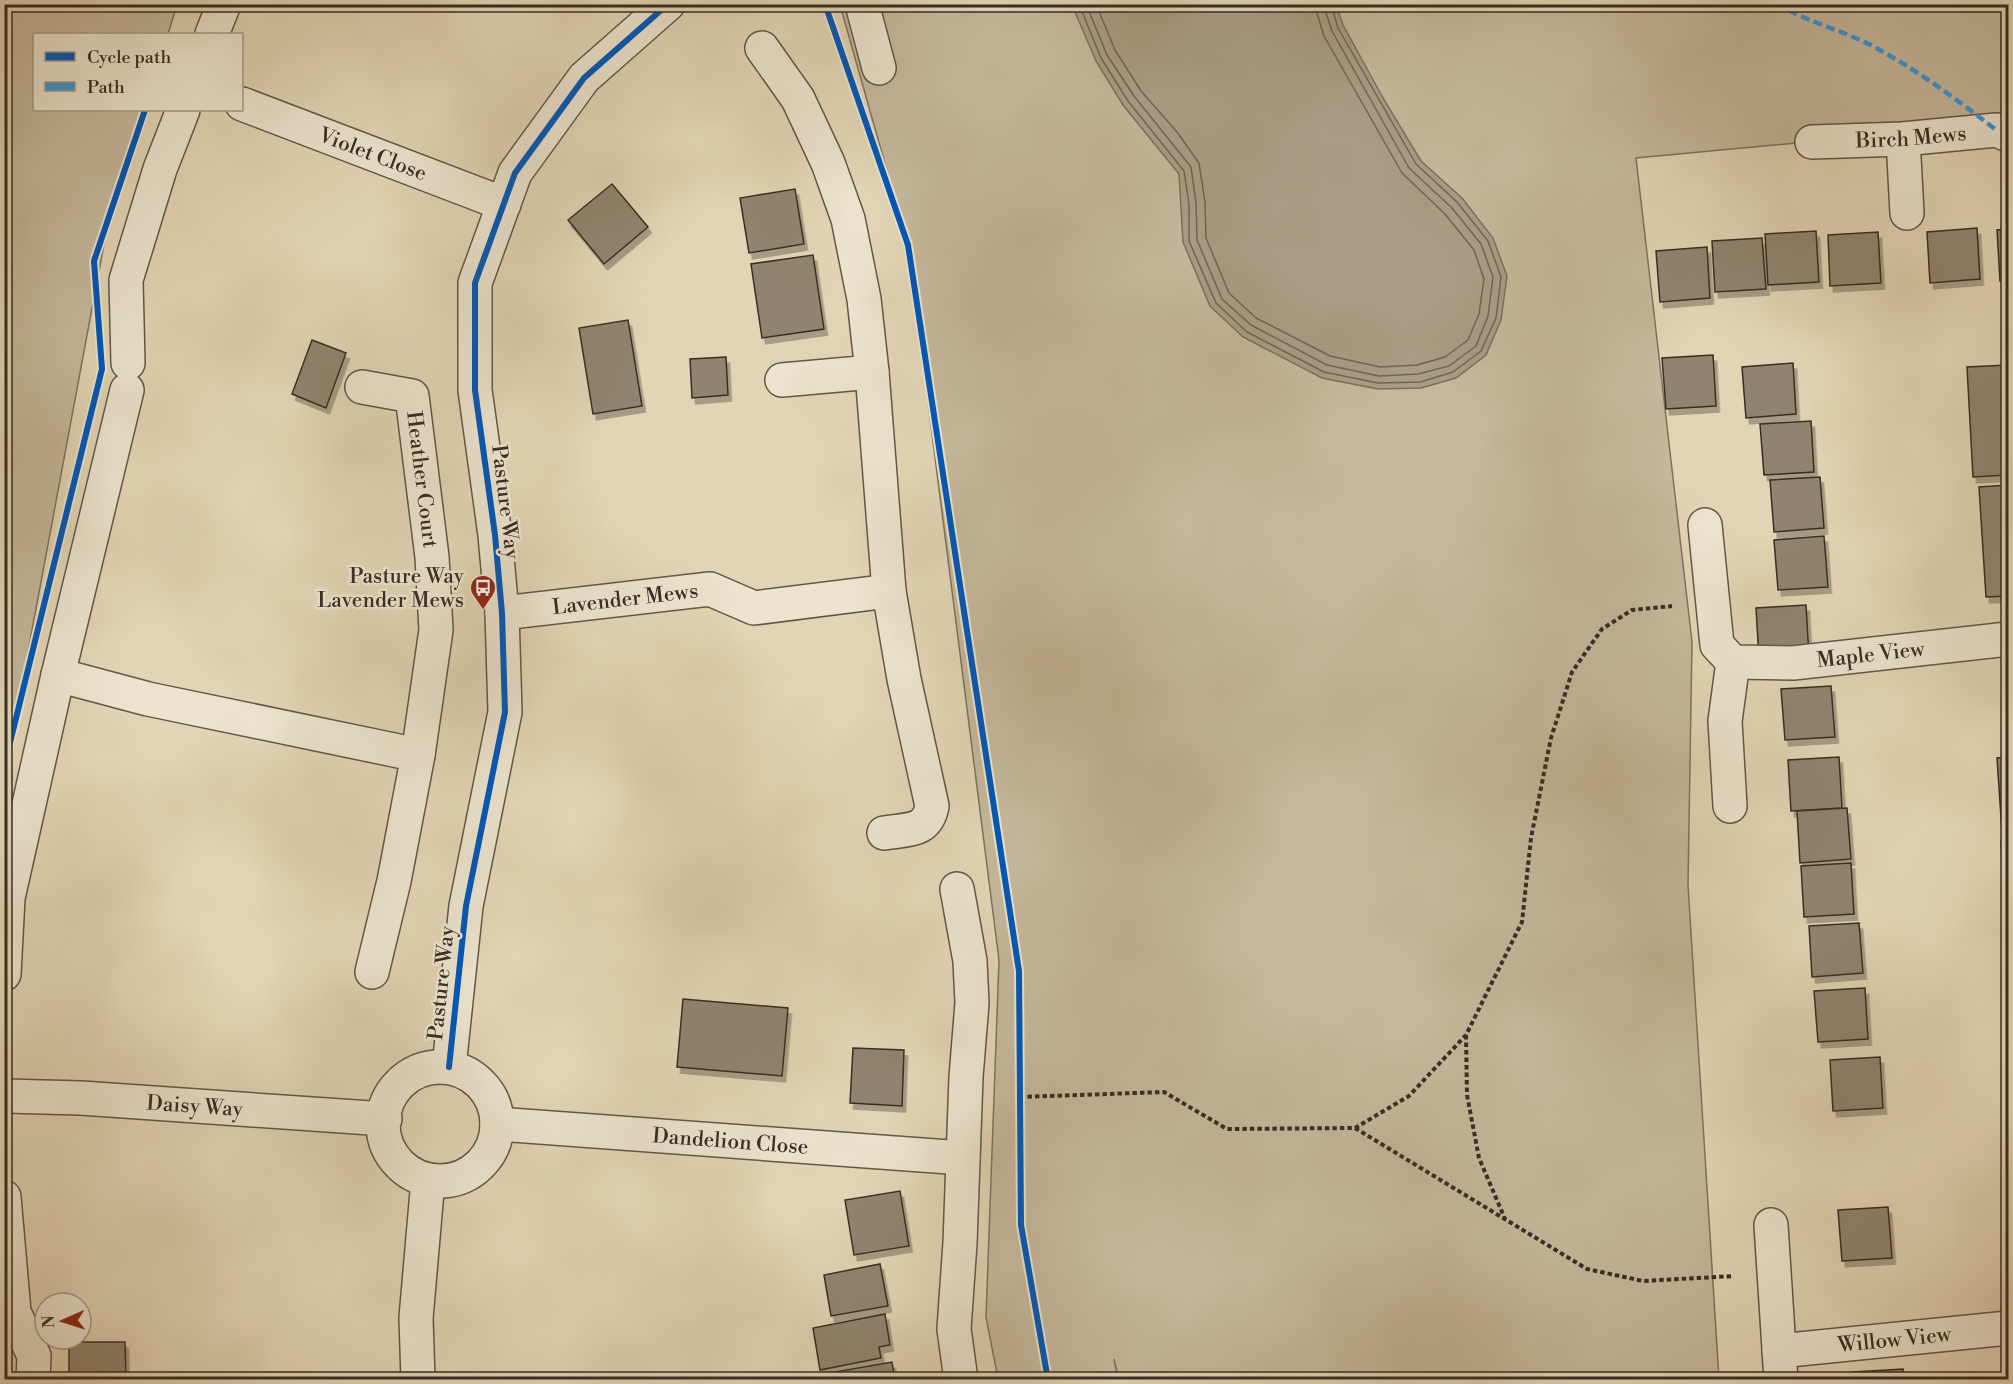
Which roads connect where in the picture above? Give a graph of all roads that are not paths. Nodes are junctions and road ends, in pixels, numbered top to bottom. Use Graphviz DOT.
graph roads {
  1 [pos="224,4"];
  2 [pos="668,4"];
  3 [pos="862,4"];
  4 [pos="212,33"];
  5 [pos="762,48"];
  6 [pos="879,68"];
  7 [pos="243,104"];
  8 [pos="183,111"];
  9 [pos="2008,135"];
  10 [pos="1903,139"];
  11 [pos="1812,142"];
  12 [pos="504,204"];
  13 [pos="1907,213"];
  14 [pos="872,372"];
  15 [pos="782,380"];
  16 [pos="362,387"];
  17 [pos="1705,525"];
  18 [pos="889,591"];
  19 [pos="502,614"];
  20 [pos="2008,639"];
  21 [pos="1733,662"];
  22 [pos="58,675"];
  23 [pos="418,755"];
  24 [pos="1730,806"];
  25 [pos="884,833"];
  26 [pos="957,889"];
  27 [pos="372,972"];
  28 [pos="4,974"];
  29 [pos="449,1067"];
  30 [pos="4,1096"];
  31 [pos="385,1119"];
  32 [pos="497,1124"];
  33 [pos="963,1158"];
  34 [pos="428,1180"];
  35 [pos="4,1197"];
  36 [pos="1771,1225"];
  37 [pos="2008,1328"];
  38 [pos="1780,1365"];
  39 [pos="33,1380"];
  40 [pos="418,1380"];
  41 [pos="961,1380"];
  1 -- 4 [label="street"];
  2 -- 12 [label="street, Pasture Way"];
  3 -- 6 [label="street"];
  5 -- 14 [label="street"];
  7 -- 12 [label="street, Violet Close"];
  8 -- 22 [label="street"];
  9 -- 10 [label="street, Birch Mews"];
  10 -- 11 [label="street, Birch Mews"];
  10 -- 13 [label="street"];
  12 -- 19 [label="street, Pasture Way"];
  14 -- 15 [label="street"];
  14 -- 18 [label="street"];
  16 -- 23 [label="street, Heather Court"];
  17 -- 21 [label="street"];
  18 -- 19 [label="street, Lavender Mews"];
  18 -- 25 [label="street"];
  19 -- 29 [label="street, Pasture Way"];
  20 -- 21 [label="street, Maple View"];
  21 -- 24 [label="street"];
  22 -- 23 [label="street"];
  22 -- 28 [label="street"];
  23 -- 27 [label="street, Heather Court"];
  26 -- 33 [label="street"];
  29 -- 31 [label="street"];
  29 -- 32 [label="street"];
  30 -- 31 [label="street, Daisy Way"];
  31 -- 34 [label="street"];
  32 -- 33 [label="street, Dandelion Close"];
  32 -- 34 [label="street"];
  33 -- 41 [label="street"];
  34 -- 40 [label="street"];
  35 -- 39 [label="street"];
  36 -- 38 [label="street, Willow View"];
  37 -- 38 [label="street, Willow View"];
}
